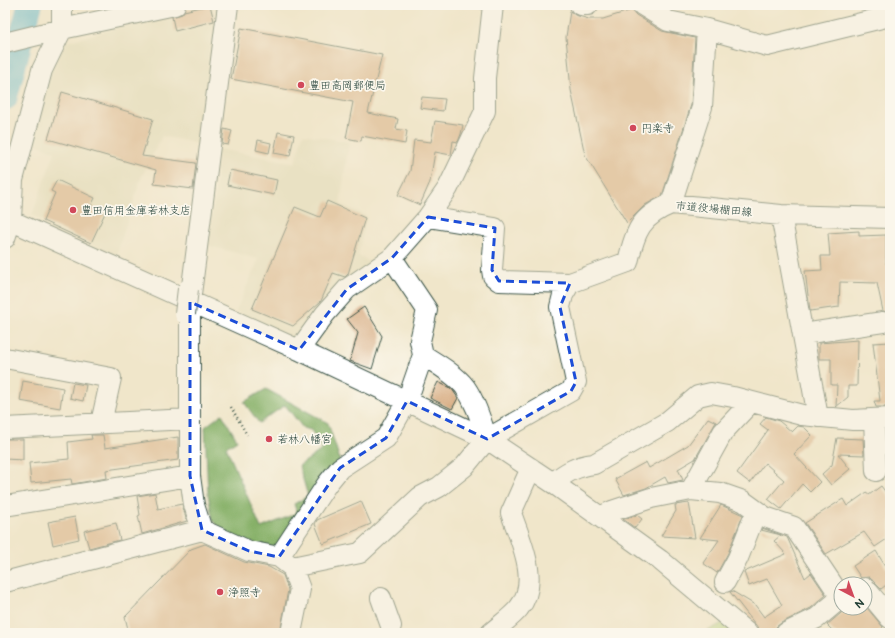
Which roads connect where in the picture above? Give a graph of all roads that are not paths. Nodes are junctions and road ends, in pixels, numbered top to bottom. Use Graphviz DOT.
graph roads {
  1 [pos="62,5"];
  2 [pos="175,5"];
  3 [pos="228,5"];
  4 [pos="493,5"];
  5 [pos="580,5"];
  6 [pos="588,5"];
  7 [pos="642,5"];
  8 [pos="890,16"];
  9 [pos="707,29"];
  10 [pos="59,30"];
  11 [pos="5,43"];
  12 [pos="671,204"];
  13 [pos="781,215"];
  14 [pos="428,217"];
  15 [pos="890,218"];
  16 [pos="7,225"];
  17 [pos="392,258"];
  18 [pos="570,283"];
  19 [pos="188,302"];
  20 [pos="883,322"];
  21 [pos="803,334"];
  22 [pos="299,350"];
  23 [pos="423,356"];
  24 [pos="5,358"];
  25 [pos="407,401"];
  26 [pos="751,402"];
  27 [pos="818,417"];
  28 [pos="882,418"];
  29 [pos="190,419"];
  30 [pos="101,423"];
  31 [pos="5,428"];
  32 [pos="487,439"];
  33 [pos="531,468"];
  34 [pos="876,471"];
  35 [pos="190,476"];
  36 [pos="553,482"];
  37 [pos="692,490"];
  38 [pos="5,506"];
  39 [pos="756,512"];
  40 [pos="600,517"];
  41 [pos="202,530"];
  42 [pos="285,562"];
  43 [pos="5,582"];
  44 [pos="725,582"];
  45 [pos="833,585"];
  46 [pos="381,598"];
  47 [pos="873,598"];
  48 [pos="833,604"];
  49 [pos="890,618"];
  50 [pos="390,631"];
  51 [pos="291,633"];
  52 [pos="491,633"];
  53 [pos="747,633"];
  54 [pos="786,633"];
  1 -- 10 [label="street"];
  2 -- 10 [label="street"];
  3 -- 19 [label="street"];
  4 -- 14 [label="street"];
  5 -- 6 [label="street"];
  7 -- 9 [label="street"];
  8 -- 9 [label="street"];
  9 -- 12 [label="street"];
  10 -- 11 [label="street"];
  10 -- 16 [label="street"];
  12 -- 13 [label="street, 市道役場棚田線"];
  12 -- 18 [label="street, 市道役場棚田線"];
  13 -- 15 [label="street, 市道役場棚田線"];
  13 -- 21 [label="street"];
  14 -- 17 [label="street"];
  14 -- 18 [label="street"];
  16 -- 19 [label="street"];
  17 -- 22 [label="street"];
  17 -- 23 [label="street"];
  18 -- 32 [label="street"];
  19 -- 22 [label="street"];
  19 -- 29 [label="street"];
  20 -- 21 [label="street"];
  21 -- 27 [label="street"];
  22 -- 25 [label="street"];
  23 -- 25 [label="street"];
  23 -- 32 [label="street"];
  24 -- 30 [label="street"];
  25 -- 32 [label="street"];
  25 -- 42 [label="street"];
  26 -- 27 [label="street"];
  26 -- 36 [label="street"];
  26 -- 37 [label="street"];
  27 -- 28 [label="street"];
  28 -- 34 [label="street"];
  29 -- 30 [label="street"];
  29 -- 35 [label="street"];
  30 -- 31 [label="street"];
  32 -- 33 [label="street"];
  32 -- 42 [label="street"];
  33 -- 36 [label="street"];
  33 -- 52 [label="street"];
  35 -- 38 [label="street"];
  35 -- 41 [label="street"];
  36 -- 40 [label="street"];
  37 -- 39 [label="street"];
  37 -- 40 [label="street"];
  39 -- 44 [label="street"];
  39 -- 45 [label="street"];
  40 -- 53 [label="street"];
  41 -- 42 [label="street"];
  41 -- 43 [label="street"];
  42 -- 51 [label="street"];
  46 -- 50 [label="street"];
  47 -- 49 [label="street"];
  48 -- 54 [label="street"];
}
